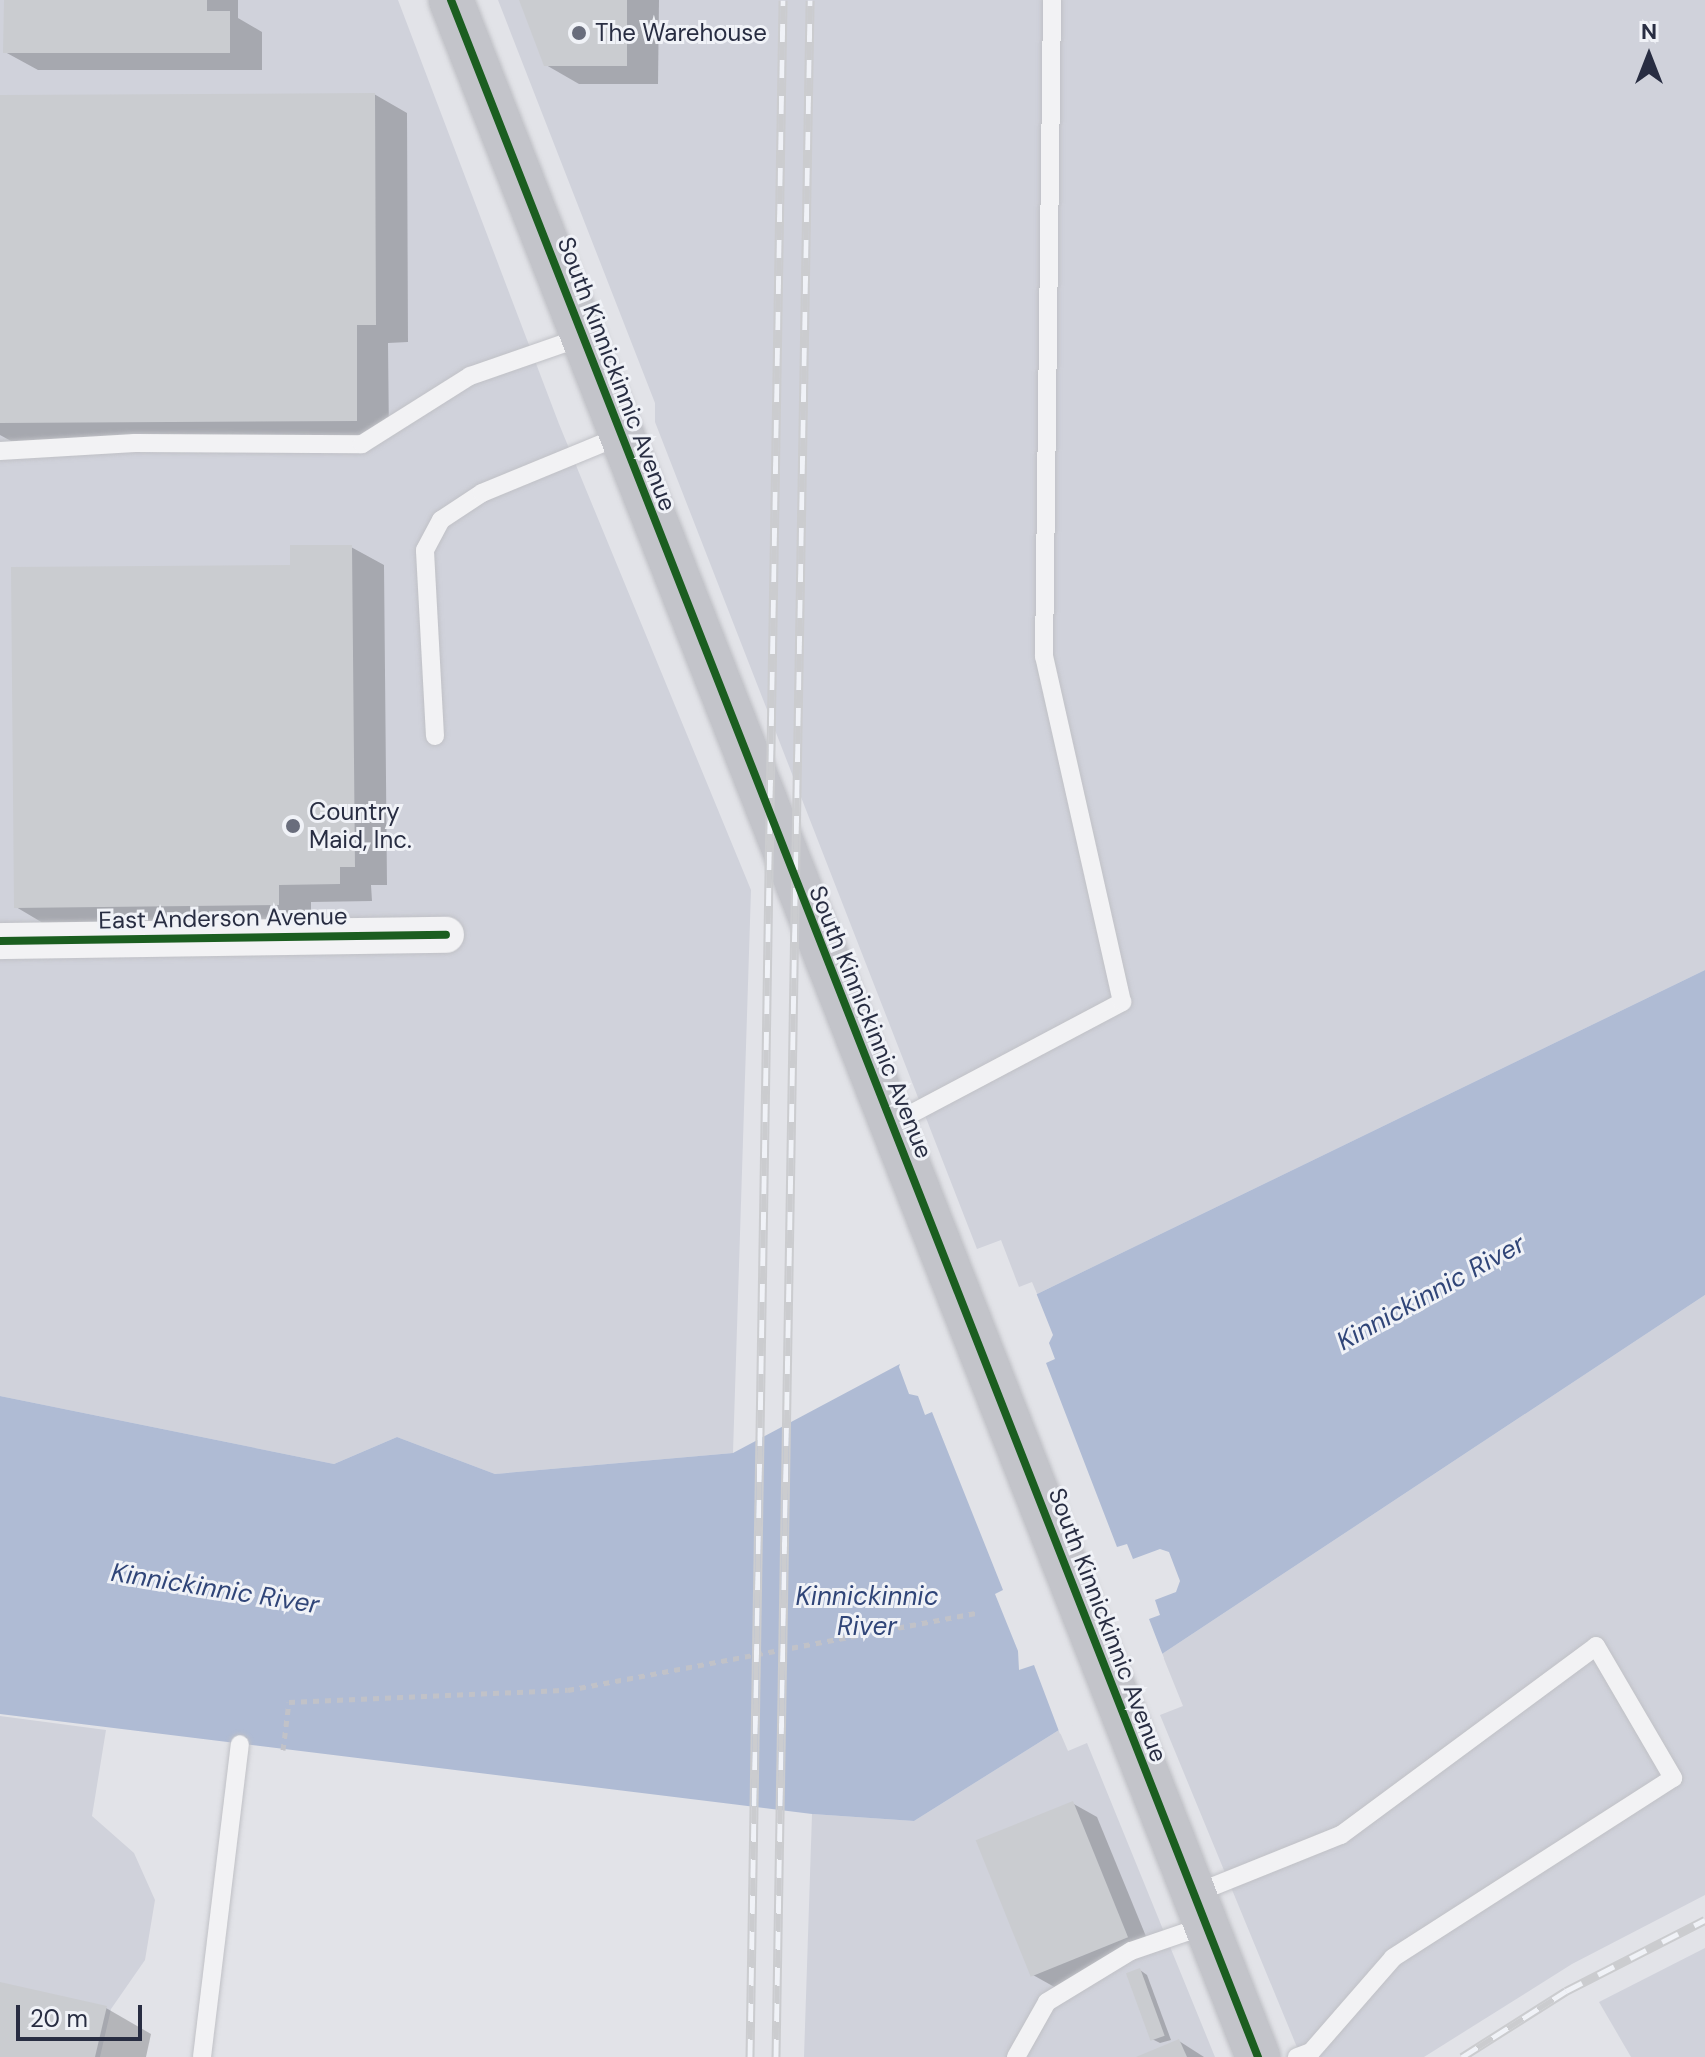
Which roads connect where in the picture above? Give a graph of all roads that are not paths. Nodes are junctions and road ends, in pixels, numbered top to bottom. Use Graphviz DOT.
graph roads {
  1 [pos="451,0"];
  2 [pos="1052,0"];
  3 [pos="582,337"];
  4 [pos="620,436"];
  5 [pos="0,451"];
  6 [pos="435,736"];
  7 [pos="446,935"];
  8 [pos="0,941"];
  9 [pos="890,1125"];
  10 [pos="240,1744"];
  11 [pos="1197,1911"];
  12 [pos="202,2057"];
  13 [pos="1016,2057"];
  14 [pos="1258,2057"];
  15 [pos="1297,2057"];
  1 -- 3 [label="main road, South Kinnickinnic Avenue"];
  2 -- 9 [label="lane"];
  3 -- 4 [label="main road, South Kinnickinnic Avenue"];
  3 -- 5 [label="lane"];
  4 -- 6 [label="lane"];
  4 -- 9 [label="main road, South Kinnickinnic Avenue"];
  7 -- 8 [label="street, East Anderson Avenue"];
  9 -- 11 [label="main road, South Kinnickinnic Avenue"];
  10 -- 12 [label="lane"];
  11 -- 13 [label="lane"];
  11 -- 14 [label="main road, South Kinnickinnic Avenue"];
  11 -- 15 [label="lane"];
}
